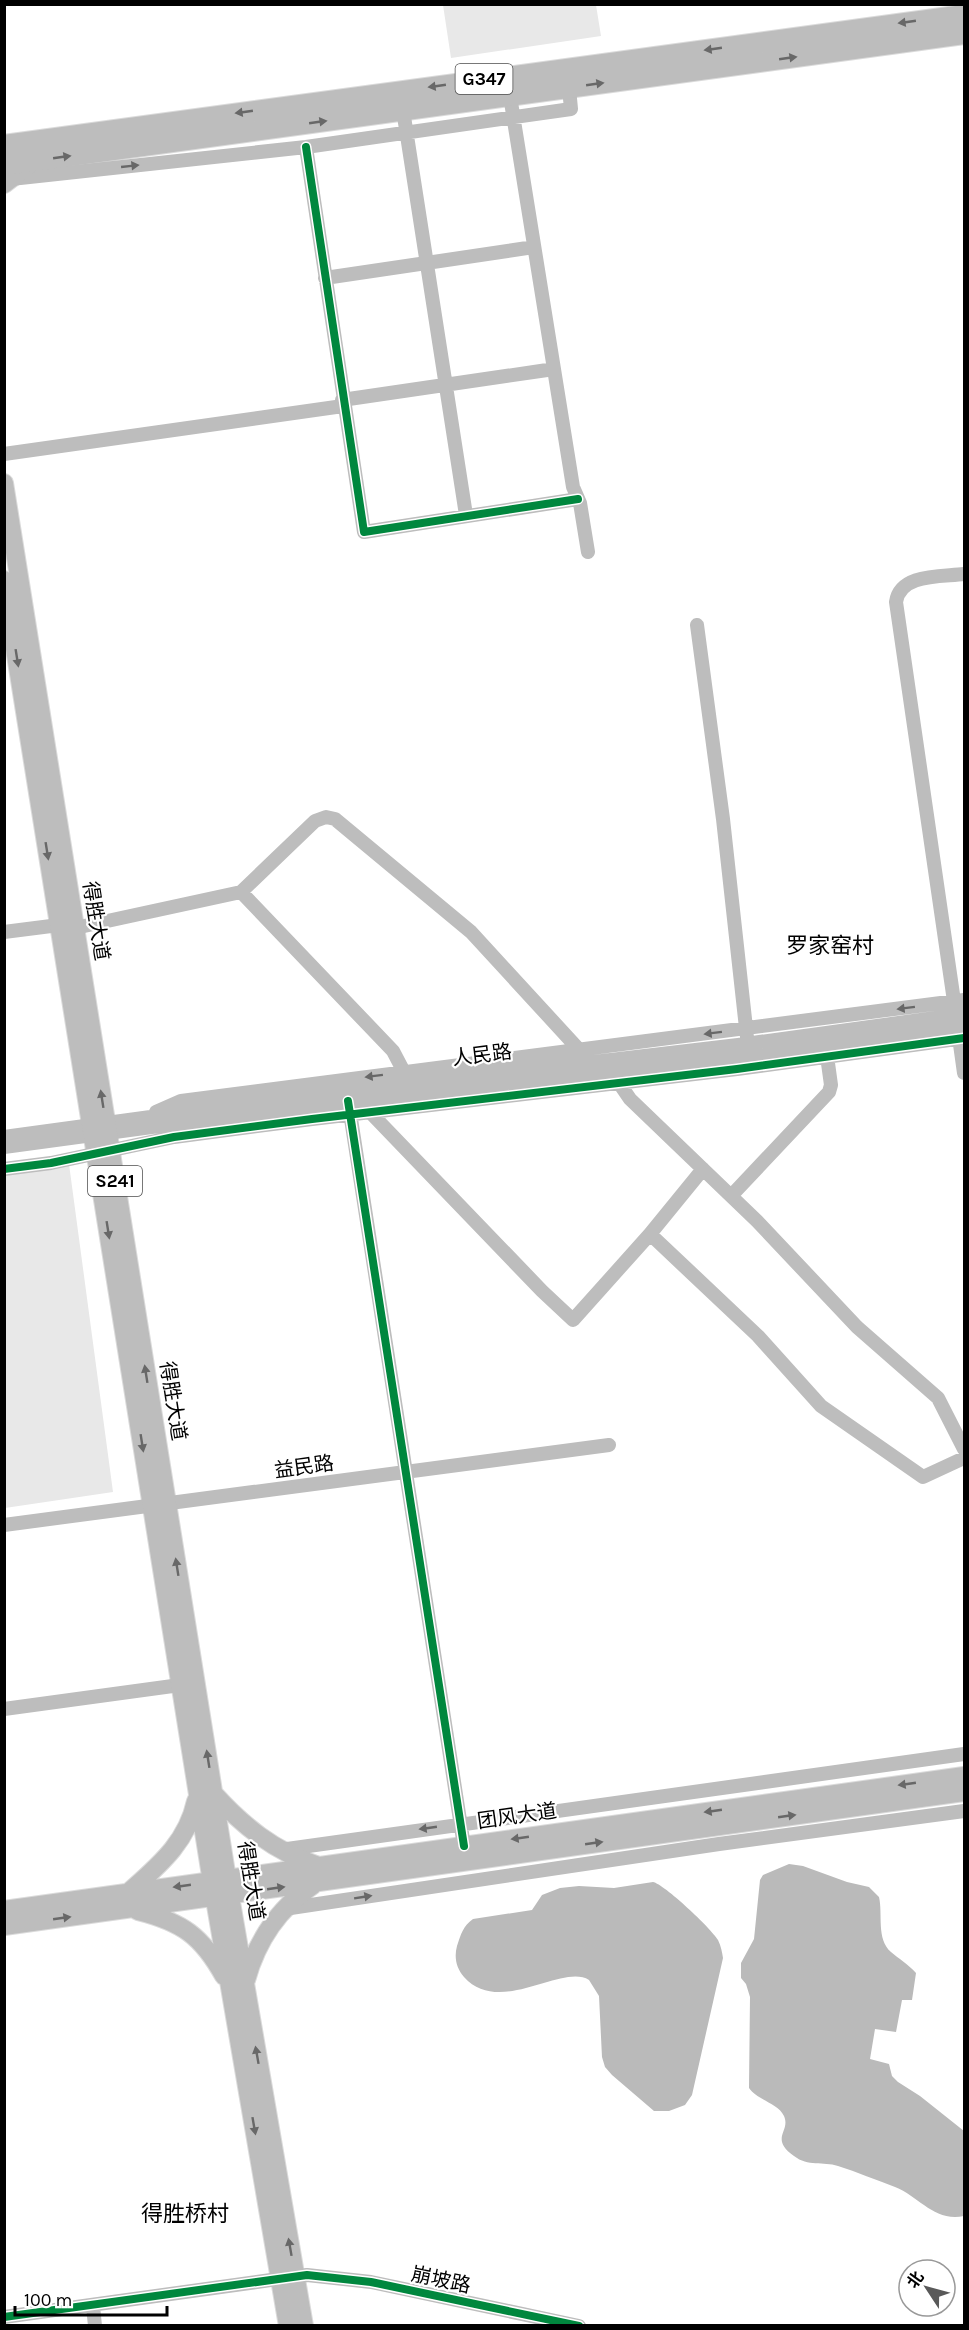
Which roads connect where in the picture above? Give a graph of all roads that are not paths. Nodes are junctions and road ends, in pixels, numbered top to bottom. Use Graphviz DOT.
graph roads {
  1 [pos="964,15"];
  2 [pos="964,34"];
  3 [pos="569,88"];
  4 [pos="510,96"];
  5 [pos="403,110"];
  6 [pos="513,117"];
  7 [pos="406,132"];
  8 [pos="9,142"];
  9 [pos="306,147"];
  10 [pos="6,176"];
  11 [pos="534,247"];
  12 [pos="427,263"];
  13 [pos="325,278"];
  14 [pos="554,369"];
  15 [pos="445,385"];
  16 [pos="343,403"];
  17 [pos="4,454"];
  18 [pos="4,483"];
  19 [pos="578,499"];
  20 [pos="466,515"];
  21 [pos="588,552"];
  22 [pos="964,574"];
  23 [pos="4,580"];
  24 [pos="697,625"];
  25 [pos="242,892"];
  26 [pos="67,927"];
  27 [pos="4,932"];
  28 [pos="961,1020"];
  29 [pos="746,1028"];
  30 [pos="748,1043"];
  31 [pos="579,1050"];
  32 [pos="827,1056"];
  33 [pos="590,1062"];
  34 [pos="404,1072"];
  35 [pos="964,1073"];
  36 [pos="615,1076"];
  37 [pos="352,1105"];
  38 [pos="369,1112"];
  39 [pos="143,1118"];
  40 [pos="4,1137"];
  41 [pos="100,1137"];
  42 [pos="4,1147"];
  43 [pos="4,1169"];
  44 [pos="703,1169"];
  45 [pos="731,1196"];
  46 [pos="650,1234"];
  47 [pos="609,1445"];
  48 [pos="964,1449"];
  49 [pos="964,1458"];
  50 [pos="406,1472"];
  51 [pos="159,1505"];
  52 [pos="4,1525"];
  53 [pos="180,1685"];
  54 [pos="4,1708"];
  55 [pos="964,1754"];
  56 [pos="964,1776"];
  57 [pos="206,1792"];
  58 [pos="964,1792"];
  59 [pos="964,1811"];
  60 [pos="461,1824"];
  61 [pos="464,1846"];
  62 [pos="280,1850"];
  63 [pos="319,1874"];
  64 [pos="221,1888"];
  65 [pos="128,1901"];
  66 [pos="284,1909"];
  67 [pos="4,1910"];
  68 [pos="4,1926"];
  69 [pos="237,1986"];
  70 [pos="288,2278"];
  71 [pos="93,2306"];
  72 [pos="4,2317"];
  73 [pos="95,2325"];
  74 [pos="288,2325"];
  75 [pos="304,2325"];
  76 [pos="577,2325"];
  1 -- 8 [label="highway, G347, one-way"];
  3 -- 2 [label="highway, G347, one-way"];
  3 -- 4 [label="highway, G347"];
  3 -- 6 [label="street"];
  4 -- 5 [label="highway, G347"];
  4 -- 6 [label="street"];
  5 -- 7 [label="street"];
  10 -- 5 [label="highway, G347, one-way"];
  6 -- 7 [label="street"];
  6 -- 11 [label="street"];
  7 -- 9 [label="street"];
  7 -- 12 [label="street"];
  10 -- 9 [label="street, one-way"];
  9 -- 13 [label="street"];
  11 -- 12 [label="street"];
  11 -- 14 [label="street"];
  12 -- 13 [label="street"];
  12 -- 15 [label="street"];
  13 -- 16 [label="street"];
  14 -- 15 [label="street"];
  14 -- 19 [label="street"];
  15 -- 16 [label="street"];
  15 -- 20 [label="street"];
  16 -- 17 [label="street"];
  16 -- 20 [label="street"];
  18 -- 26 [label="main road, 得胜大道 / S241"];
  19 -- 20 [label="street"];
  19 -- 21 [label="street"];
  22 -- 28 [label="street"];
  23 -- 26 [label="main road, 得胜大道 / S241, one-way"];
  24 -- 29 [label="street"];
  25 -- 26 [label="street"];
  25 -- 31 [label="street"];
  25 -- 34 [label="street"];
  26 -- 27 [label="street"];
  26 -- 41 [label="main road, 得胜大道 / S241"];
  28 -- 29 [label="street, one-way"];
  28 -- 30 [label="street, 人民路"];
  28 -- 32 [label="street"];
  28 -- 35 [label="street"];
  28 -- 36 [label="street, 人民路"];
  29 -- 30 [label="street"];
  29 -- 31 [label="street, one-way"];
  30 -- 33 [label="street, 人民路"];
  31 -- 33 [label="street"];
  31 -- 34 [label="street"];
  32 -- 36 [label="street"];
  32 -- 45 [label="street"];
  33 -- 39 [label="street, 人民路"];
  34 -- 39 [label="street, one-way"];
  36 -- 37 [label="street, 人民路"];
  36 -- 38 [label="street"];
  36 -- 44 [label="street"];
  37 -- 38 [label="street"];
  37 -- 41 [label="street"];
  37 -- 50 [label="street"];
  38 -- 46 [label="street"];
  39 -- 41 [label="street, 人民路"];
  40 -- 41 [label="street, 人民路"];
  41 -- 42 [label="street, 人民路"];
  41 -- 43 [label="street"];
  41 -- 51 [label="main road, 得胜大道 / S241"];
  44 -- 45 [label="street"];
  44 -- 46 [label="street"];
  45 -- 48 [label="street"];
  46 -- 49 [label="street"];
  47 -- 50 [label="street, 益民路"];
  50 -- 51 [label="street, 益民路"];
  50 -- 60 [label="street"];
  51 -- 52 [label="street, 益民路"];
  51 -- 53 [label="main road, 得胜大道 / S241"];
  57 -- 51 [label="main road, 得胜大道 / S241, one-way"];
  53 -- 54 [label="street"];
  53 -- 57 [label="main road, 得胜大道 / S241"];
  55 -- 60 [label="street"];
  56 -- 61 [label="main road, 团风大道, one-way"];
  57 -- 62 [label="main road"];
  57 -- 64 [label="main road, 得胜大道 / S241"];
  57 -- 65 [label="main road"];
  63 -- 58 [label="main road, 团风大道, one-way"];
  66 -- 59 [label="street, one-way"];
  60 -- 61 [label="street"];
  60 -- 62 [label="street, one-way"];
  61 -- 63 [label="main road, 团风大道"];
  62 -- 63 [label="main road"];
  63 -- 64 [label="main road, 团风大道"];
  63 -- 66 [label="main road"];
  64 -- 65 [label="main road, 团风大道"];
  64 -- 69 [label="main road, 得胜大道"];
  65 -- 67 [label="main road, 团风大道"];
  68 -- 65 [label="main road, 团风大道, one-way"];
  65 -- 69 [label="main road"];
  66 -- 69 [label="main road"];
  69 -- 70 [label="main road, 得胜大道"];
  70 -- 71 [label="street, 崩坡路"];
  70 -- 74 [label="main road, 得胜大道"];
  70 -- 75 [label="main road, 得胜大道"];
  70 -- 76 [label="street, 崩坡路"];
  71 -- 72 [label="street, 崩坡路"];
  71 -- 73 [label="street"];
}
